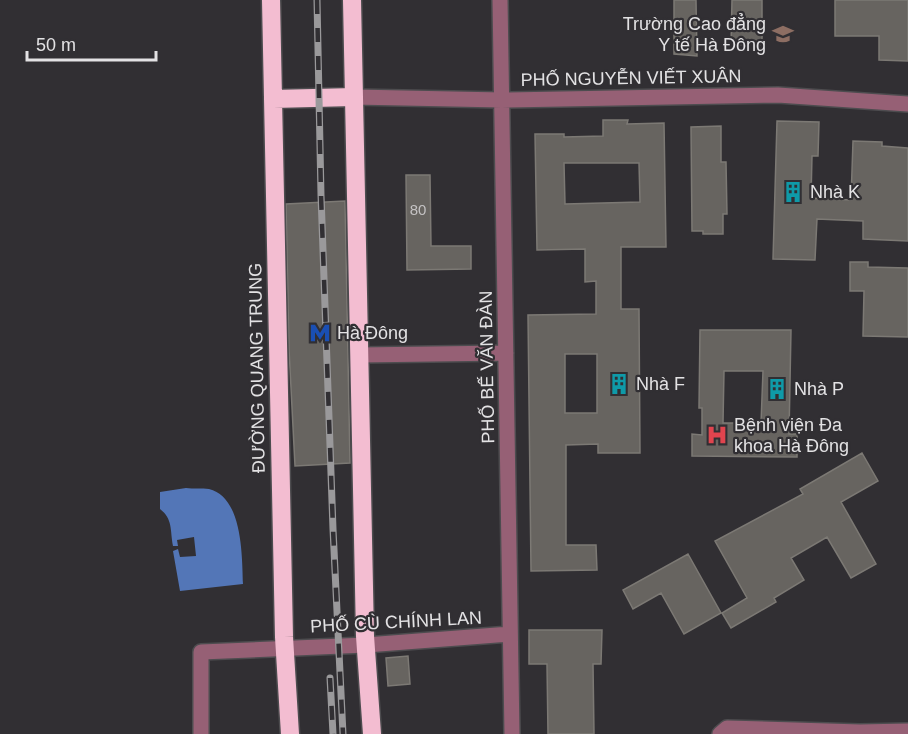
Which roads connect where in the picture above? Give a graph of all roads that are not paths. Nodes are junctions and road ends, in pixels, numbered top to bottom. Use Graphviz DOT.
graph roads {
  1 [pos="271,0"];
  2 [pos="352,0"];
  3 [pos="500,0"];
  4 [pos="354,97"];
  5 [pos="273,99"];
  6 [pos="502,100"];
  7 [pos="908,104"];
  8 [pos="506,353"];
  9 [pos="359,355"];
  10 [pos="510,634"];
  11 [pos="366,645"];
  12 [pos="285,647"];
  13 [pos="908,731"];
  14 [pos="201,734"];
  15 [pos="290,734"];
  16 [pos="372,734"];
  17 [pos="512,734"];
  18 [pos="720,734"];
  1 -- 5 [label="highway, ĐƯỜNG QUANG TRUNG"];
  2 -- 4 [label="highway"];
  3 -- 6 [label="street, PHỐ BẾ VĂN ĐÀN"];
  4 -- 5 [label="highway"];
  4 -- 6 [label="street, PHỐ NGUYỄN VIẾT XUÂN"];
  4 -- 9 [label="highway"];
  5 -- 12 [label="highway, ĐƯỜNG QUANG TRUNG"];
  6 -- 7 [label="street, PHỐ NGUYỄN VIẾT XUÂN"];
  6 -- 8 [label="street, PHỐ BẾ VĂN ĐÀN"];
  8 -- 9 [label="street"];
  8 -- 10 [label="street, PHỐ BẾ VĂN ĐÀN"];
  9 -- 11 [label="highway"];
  10 -- 11 [label="street, PHỐ CÙ CHÍNH LAN"];
  10 -- 17 [label="street, PHỐ BẾ VĂN ĐÀN"];
  11 -- 12 [label="street, PHỐ CÙ CHÍNH LAN"];
  11 -- 16 [label="highway"];
  12 -- 14 [label="street, PHỐ CÙ CHÍNH LAN"];
  12 -- 15 [label="highway, ĐƯỜNG QUANG TRUNG"];
  13 -- 18 [label="street"];
}
